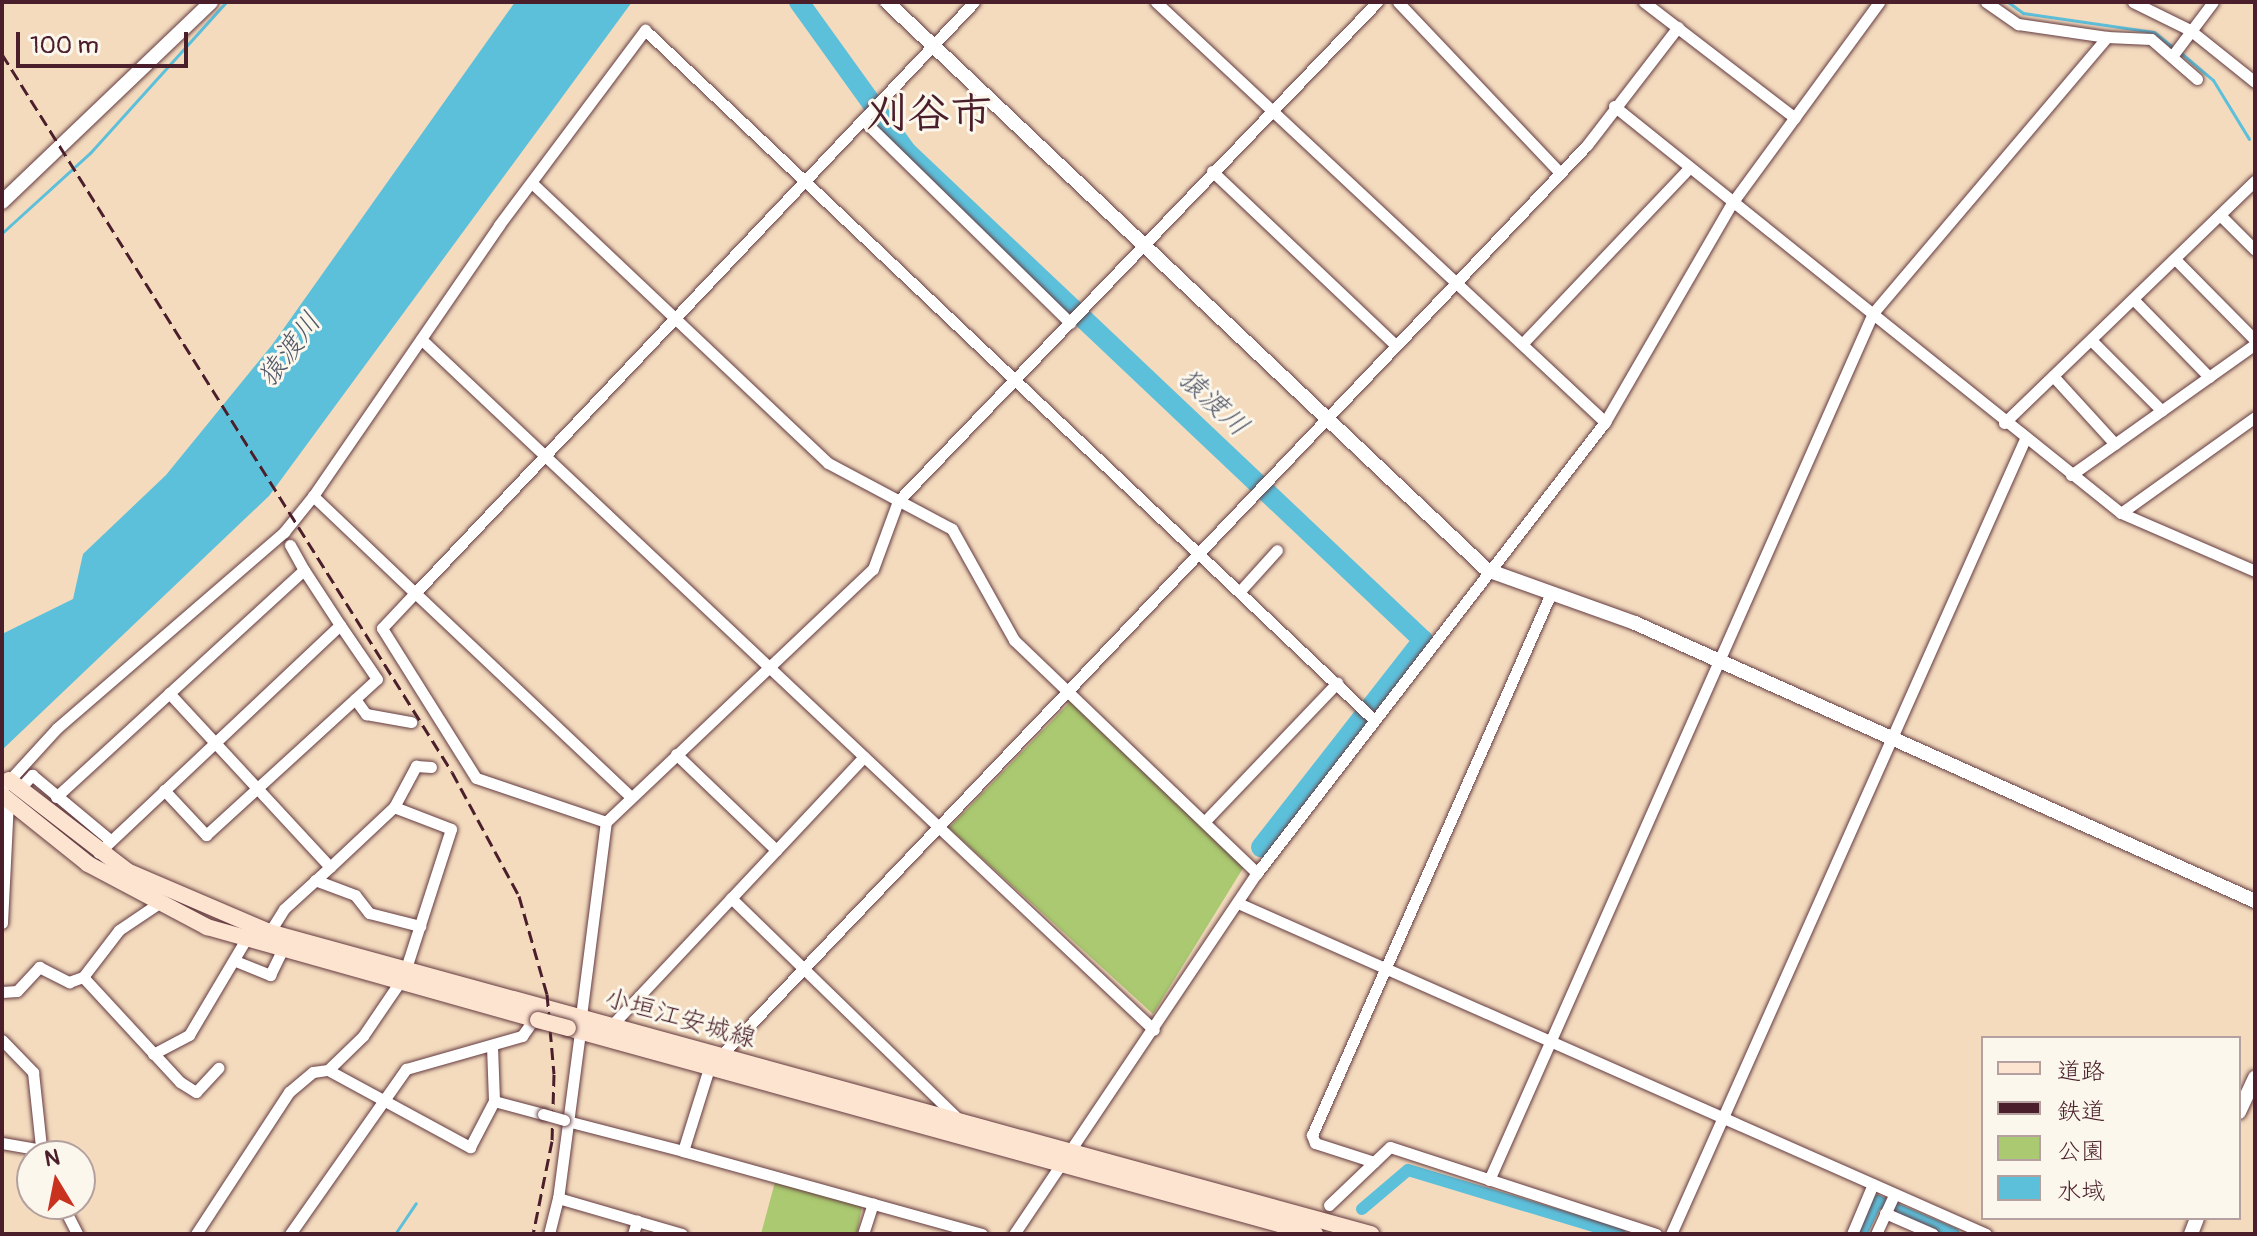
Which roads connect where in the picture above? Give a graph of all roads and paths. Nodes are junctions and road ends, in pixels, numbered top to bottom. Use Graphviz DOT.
graph roads {
  1 [pos="211,2"];
  2 [pos="887,2"];
  3 [pos="974,2"];
  4 [pos="1156,2"];
  5 [pos="1377,2"];
  6 [pos="1398,2"];
  7 [pos="1644,2"];
  8 [pos="1879,2"];
  9 [pos="1986,2"];
  10 [pos="2133,2"];
  11 [pos="2213,2"];
  12 [pos="1678,27"];
  13 [pos="2190,30"];
  14 [pos="2107,37"];
  15 [pos="929,48"];
  16 [pos="2173,55"];
  17 [pos="2254,78"];
  18 [pos="2197,79"];
  19 [pos="1614,106"];
  20 [pos="1271,109"];
  21 [pos="1795,118"];
  22 [pos="863,120"];
  23 [pos="1689,168"];
  24 [pos="1212,171"];
  25 [pos="1560,173"];
  26 [pos="803,179"];
  27 [pos="2255,181"];
  28 [pos="532,183"];
  29 [pos="2,202"];
  30 [pos="1732,203"];
  31 [pos="2220,215"];
  32 [pos="1141,247"];
  33 [pos="2255,250"];
  34 [pos="2175,259"];
  35 [pos="1454,280"];
  36 [pos="2133,299"];
  37 [pos="1873,313"];
  38 [pos="676,319"];
  39 [pos="1070,323"];
  40 [pos="421,339"];
  41 [pos="2091,340"];
  42 [pos="2255,342"];
  43 [pos="1394,344"];
  44 [pos="1522,344"];
  45 [pos="2053,376"];
  46 [pos="2209,377"];
  47 [pos="1014,381"];
  48 [pos="2162,411"];
  49 [pos="2255,417"];
  50 [pos="1322,420"];
  51 [pos="1605,422"];
  52 [pos="2004,423"];
  53 [pos="2025,439"];
  54 [pos="2115,444"];
  55 [pos="547,455"];
  56 [pos="2071,475"];
  57 [pos="313,496"];
  58 [pos="898,501"];
  59 [pos="2121,513"];
  60 [pos="290,545"];
  61 [pos="1277,550"];
  62 [pos="1198,553"];
  63 [pos="304,570"];
  64 [pos="1487,570"];
  65 [pos="2255,571"];
  66 [pos="1240,591"];
  67 [pos="415,593"];
  68 [pos="1551,593"];
  69 [pos="340,625"];
  70 [pos="1719,662"];
  71 [pos="769,666"];
  72 [pos="1337,683"];
  73 [pos="1069,690"];
  74 [pos="169,693"];
  75 [pos="355,699"];
  76 [pos="1369,715"];
  77 [pos="411,722"];
  78 [pos="1892,738"];
  79 [pos="213,740"];
  80 [pos="676,754"];
  81 [pos="864,757"];
  82 [pos="431,767"];
  83 [pos="7,786"];
  84 [pos="258,789"];
  85 [pos="164,790"];
  86 [pos="56,797"];
  87 [pos="631,797"];
  88 [pos="394,807"];
  89 [pos="1206,820"];
  90 [pos="606,822"];
  91 [pos="939,828"];
  92 [pos="110,840"];
  93 [pos="776,850"];
  94 [pos="97,853"];
  95 [pos="330,867"];
  96 [pos="1257,873"];
  97 [pos="315,880"];
  98 [pos="731,898"];
  99 [pos="2255,901"];
  100 [pos="1238,903"];
  101 [pos="156,905"];
  102 [pos="2,923"];
  103 [pos="420,926"];
  104 [pos="246,939"];
  105 [pos="266,939"];
  106 [pos="282,950"];
  107 [pos="238,962"];
  108 [pos="802,964"];
  109 [pos="1384,969"];
  110 [pos="403,976"];
  111 [pos="83,977"];
  112 [pos="2,992"];
  113 [pos="536,1020"];
  114 [pos="577,1025"];
  115 [pos="612,1025"];
  116 [pos="1154,1030"];
  117 [pos="2,1040"];
  118 [pos="1549,1040"];
  119 [pos="492,1046"];
  120 [pos="153,1054"];
  121 [pos="714,1061"];
  122 [pos="218,1068"];
  123 [pos="328,1070"];
  124 [pos="2255,1077"];
  125 [pos="494,1101"];
  126 [pos="380,1103"];
  127 [pos="2241,1108"];
  128 [pos="1722,1120"];
  129 [pos="568,1121"];
  130 [pos="961,1122"];
  131 [pos="40,1140"];
  132 [pos="683,1151"];
  133 [pos="1063,1158"];
  134 [pos="1374,1162"];
  135 [pos="1489,1180"];
  136 [pos="1873,1184"];
  137 [pos="1894,1195"];
  138 [pos="558,1198"];
  139 [pos="873,1204"];
  140 [pos="1329,1205"];
  141 [pos="1886,1212"];
  142 [pos="637,1221"];
  143 [pos="1367,1233"];
  144 [pos="196,1234"];
  145 [pos="290,1234"];
  146 [pos="549,1234"];
  147 [pos="633,1234"];
  148 [pos="682,1234"];
  149 [pos="863,1234"];
  150 [pos="982,1234"];
  151 [pos="1014,1234"];
  152 [pos="1315,1234"];
  153 [pos="1656,1234"];
  154 [pos="1671,1234"];
  155 [pos="1852,1234"];
  156 [pos="1876,1234"];
  157 [pos="1933,1234"];
  158 [pos="1986,1234"];
  1 -- 29 [label="street"];
  2 -- 15 [label="street"];
  3 -- 15 [label="street"];
  4 -- 20 [label="street"];
  5 -- 20 [label="street"];
  6 -- 25 [label="street"];
  7 -- 12 [label="street"];
  8 -- 21 [label="street"];
  9 -- 14 [label="street"];
  10 -- 13 [label="street"];
  11 -- 13 [label="street"];
  12 -- 19 [label="street"];
  12 -- 21 [label="street"];
  13 -- 16 [label="street"];
  13 -- 17 [label="street"];
  14 -- 16 [label="street"];
  14 -- 37 [label="street"];
  15 -- 22 [label="street"];
  15 -- 32 [label="street"];
  16 -- 18 [label="street"];
  19 -- 23 [label="street"];
  19 -- 25 [label="street"];
  20 -- 24 [label="street"];
  20 -- 35 [label="street"];
  21 -- 30 [label="street"];
  22 -- 26 [label="street"];
  22 -- 39 [label="street"];
  23 -- 30 [label="street"];
  23 -- 44 [label="street"];
  24 -- 32 [label="street"];
  24 -- 43 [label="street"];
  25 -- 35 [label="street"];
  26 -- 28 [label="street"];
  26 -- 38 [label="street"];
  26 -- 47 [label="street"];
  27 -- 31 [label="street"];
  28 -- 38 [label="street"];
  28 -- 40 [label="street"];
  30 -- 37 [label="street"];
  30 -- 51 [label="street"];
  31 -- 33 [label="street"];
  31 -- 34 [label="street"];
  32 -- 39 [label="street"];
  32 -- 50 [label="street"];
  34 -- 36 [label="street"];
  34 -- 42 [label="street"];
  35 -- 43 [label="street"];
  35 -- 44 [label="street"];
  36 -- 41 [label="street"];
  36 -- 46 [label="street"];
  37 -- 52 [label="street"];
  37 -- 70 [label="street"];
  38 -- 55 [label="street"];
  38 -- 58 [label="street"];
  39 -- 47 [label="street"];
  40 -- 55 [label="street"];
  40 -- 57 [label="street"];
  41 -- 45 [label="street"];
  41 -- 48 [label="street"];
  42 -- 46 [label="street"];
  43 -- 50 [label="street"];
  44 -- 51 [label="street"];
  45 -- 52 [label="street"];
  45 -- 54 [label="street"];
  46 -- 48 [label="street"];
  47 -- 58 [label="street"];
  47 -- 62 [label="street"];
  48 -- 54 [label="street"];
  49 -- 59 [label="street"];
  50 -- 62 [label="street"];
  50 -- 64 [label="street"];
  51 -- 64 [label="street"];
  52 -- 53 [label="street"];
  53 -- 56 [label="street"];
  53 -- 78 [label="street"];
  54 -- 56 [label="street"];
  55 -- 67 [label="street"];
  55 -- 71 [label="street"];
  56 -- 59 [label="street"];
  57 -- 67 [label="street"];
  57 -- 83 [label="street"];
  58 -- 71 [label="street"];
  58 -- 73 [label="street"];
  59 -- 65 [label="street"];
  60 -- 63 [label="street"];
  61 -- 66 [label="street"];
  62 -- 66 [label="street"];
  62 -- 73 [label="street"];
  63 -- 69 [label="street"];
  63 -- 74 [label="street"];
  64 -- 68 [label="street"];
  64 -- 76 [label="street"];
  66 -- 72 [label="street"];
  67 -- 87 [label="street"];
  67 -- 90 [label="street"];
  68 -- 70 [label="street"];
  68 -- 109 [label="street"];
  69 -- 75 [label="street"];
  69 -- 79 [label="street"];
  70 -- 78 [label="street"];
  70 -- 118 [label="street"];
  71 -- 80 [label="street"];
  71 -- 81 [label="street"];
  72 -- 76 [label="street"];
  72 -- 89 [label="street"];
  73 -- 89 [label="street"];
  73 -- 91 [label="street"];
  74 -- 79 [label="street"];
  74 -- 86 [label="street"];
  75 -- 77 [label="street"];
  75 -- 84 [label="street"];
  76 -- 96 [label="street"];
  78 -- 99 [label="street"];
  78 -- 128 [label="street"];
  79 -- 84 [label="street"];
  79 -- 85 [label="street"];
  80 -- 87 [label="street"];
  80 -- 93 [label="street"];
  81 -- 91 [label="street"];
  81 -- 93 [label="street"];
  82 -- 88 [label="street"];
  83 -- 86 [label="street"];
  83 -- 94 [label="main road, 小垣江安城線"];
  83 -- 101 [label="main road, 小垣江安城線"];
  83 -- 102 [label="street"];
  84 -- 85 [label="street"];
  84 -- 95 [label="street"];
  85 -- 92 [label="street"];
  86 -- 92 [label="street"];
  87 -- 90 [label="street"];
  88 -- 95 [label="street"];
  88 -- 103 [label="street"];
  89 -- 96 [label="street"];
  90 -- 114 [label="street"];
  91 -- 108 [label="street"];
  91 -- 116 [label="street"];
  92 -- 94 [label="street"];
  93 -- 98 [label="street"];
  94 -- 105 [label="main road, 小垣江安城線"];
  95 -- 97 [label="street"];
  96 -- 100 [label="street"];
  97 -- 103 [label="street"];
  97 -- 105 [label="street"];
  98 -- 108 [label="street"];
  98 -- 115 [label="street"];
  100 -- 109 [label="street"];
  100 -- 116 [label="street"];
  101 -- 104 [label="main road, 小垣江安城線"];
  101 -- 111 [label="street"];
  103 -- 110 [label="street"];
  104 -- 105 [label="main road, 小垣江安城線"];
  104 -- 107 [label="street"];
  105 -- 106 [label="main road, 小垣江安城線"];
  105 -- 110 [label="main road, 小垣江安城線"];
  106 -- 107 [label="street"];
  106 -- 110 [label="main road, 小垣江安城線"];
  107 -- 120 [label="street"];
  108 -- 121 [label="street"];
  108 -- 130 [label="street"];
  109 -- 118 [label="street"];
  109 -- 134 [label="street"];
  110 -- 113 [label="main road, 小垣江安城線"];
  110 -- 114 [label="main road, 小垣江安城線"];
  110 -- 123 [label="street"];
  111 -- 112 [label="street"];
  111 -- 120 [label="street"];
  113 -- 114 [label="main road, 小垣江安城線, bridge"];
  113 -- 119 [label="street"];
  114 -- 115 [label="main road, 小垣江安城線"];
  114 -- 121 [label="main road, 小垣江安城線"];
  114 -- 129 [label="street"];
  115 -- 121 [label="main road, 小垣江安城線"];
  116 -- 133 [label="street"];
  117 -- 131 [label="street"];
  118 -- 128 [label="street"];
  118 -- 135 [label="street"];
  119 -- 125 [label="street"];
  119 -- 126 [label="street"];
  120 -- 122 [label="street"];
  121 -- 130 [label="main road, 小垣江安城線"];
  121 -- 132 [label="street"];
  121 -- 133 [label="main road, 小垣江安城線"];
  123 -- 126 [label="street"];
  123 -- 144 [label="street"];
  124 -- 127 [label="street"];
  125 -- 126 [label="street"];
  125 -- 129 [label="street, bridge"];
  126 -- 145 [label="street"];
  128 -- 136 [label="street"];
  128 -- 154 [label="street"];
  129 -- 132 [label="street"];
  129 -- 138 [label="street"];
  130 -- 133 [label="main road, 小垣江安城線"];
  132 -- 139 [label="street"];
  133 -- 143 [label="main road, 小垣江安城線"];
  133 -- 151 [label="street"];
  133 -- 152 [label="main road, 小垣江安城線"];
  134 -- 135 [label="street"];
  134 -- 140 [label="street"];
  135 -- 153 [label="street"];
  136 -- 155 [label="street"];
  136 -- 158 [label="street"];
  137 -- 141 [label="street"];
  138 -- 142 [label="street"];
  138 -- 146 [label="street"];
  139 -- 149 [label="street"];
  139 -- 150 [label="street"];
  141 -- 156 [label="street"];
  141 -- 157 [label="street"];
  142 -- 147 [label="street"];
  142 -- 148 [label="street"];
}
